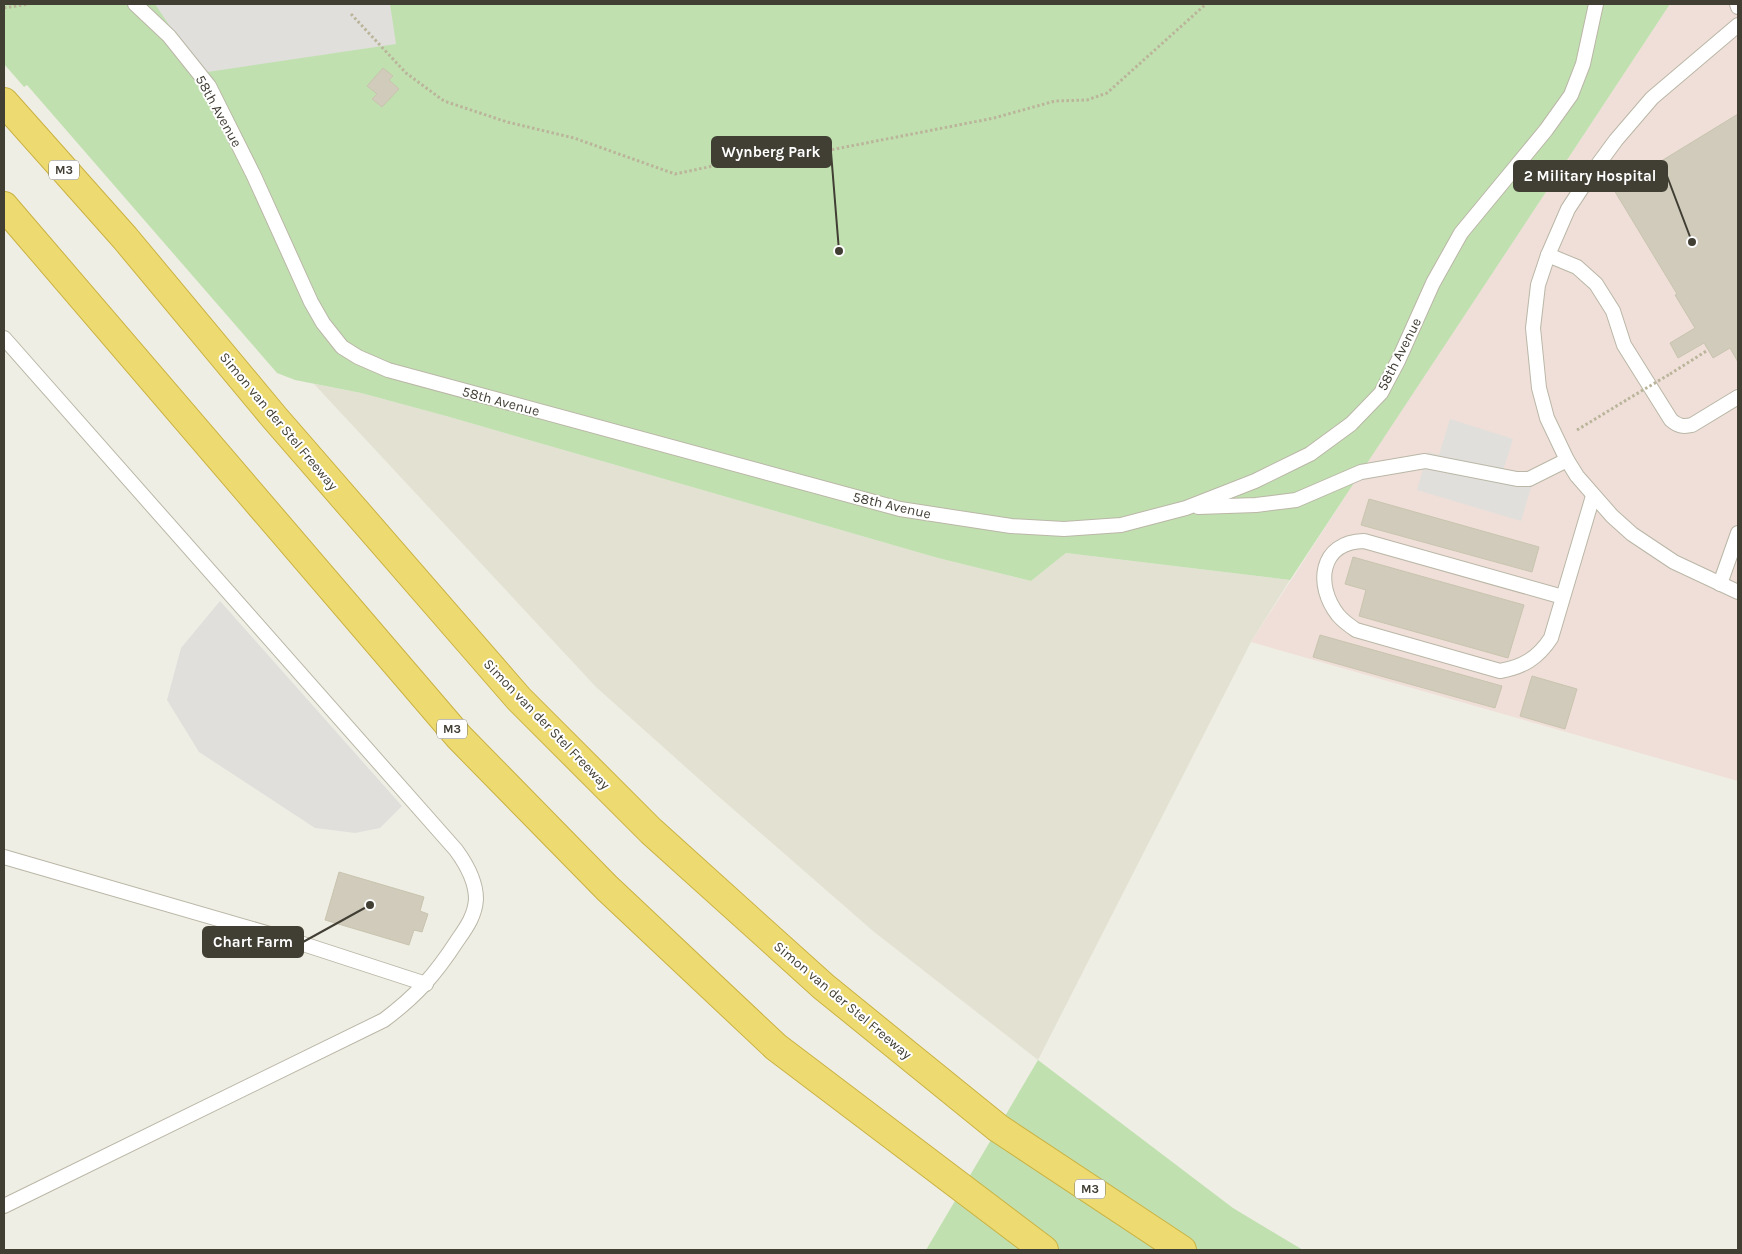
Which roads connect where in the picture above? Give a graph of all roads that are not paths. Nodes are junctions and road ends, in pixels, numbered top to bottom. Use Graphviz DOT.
graph roads {
  1 [pos="135,4"];
  2 [pos="1596,4"];
  3 [pos="1738,25"];
  4 [pos="4,102"];
  5 [pos="4,206"];
  6 [pos="1548,255"];
  7 [pos="4,338"];
  8 [pos="1738,397"];
  9 [pos="1567,460"];
  10 [pos="1592,496"];
  11 [pos="1186,508"];
  12 [pos="1738,533"];
  13 [pos="1720,584"];
  14 [pos="1738,592"];
  15 [pos="1563,597"];
  16 [pos="4,857"];
  17 [pos="426,984"];
  18 [pos="4,1206"];
  19 [pos="1044,1250"];
  20 [pos="1182,1250"];
  1 -- 11 [label="lane, 58th Avenue"];
  2 -- 11 [label="lane, 58th Avenue"];
  3 -- 6 [label="lane"];
  4 -- 20 [label="highway, Simon van der Stel Freeway / M3"];
  5 -- 19 [label="highway, M3"];
  6 -- 8 [label="lane"];
  6 -- 9 [label="lane"];
  7 -- 17 [label="lane"];
  9 -- 10 [label="lane"];
  9 -- 11 [label="lane"];
  10 -- 13 [label="lane"];
  10 -- 15 [label="lane"];
  12 -- 13 [label="lane"];
  13 -- 14 [label="lane"];
  15 -- 15 [label="lane"];
  16 -- 17 [label="lane"];
  17 -- 18 [label="lane"];
}
